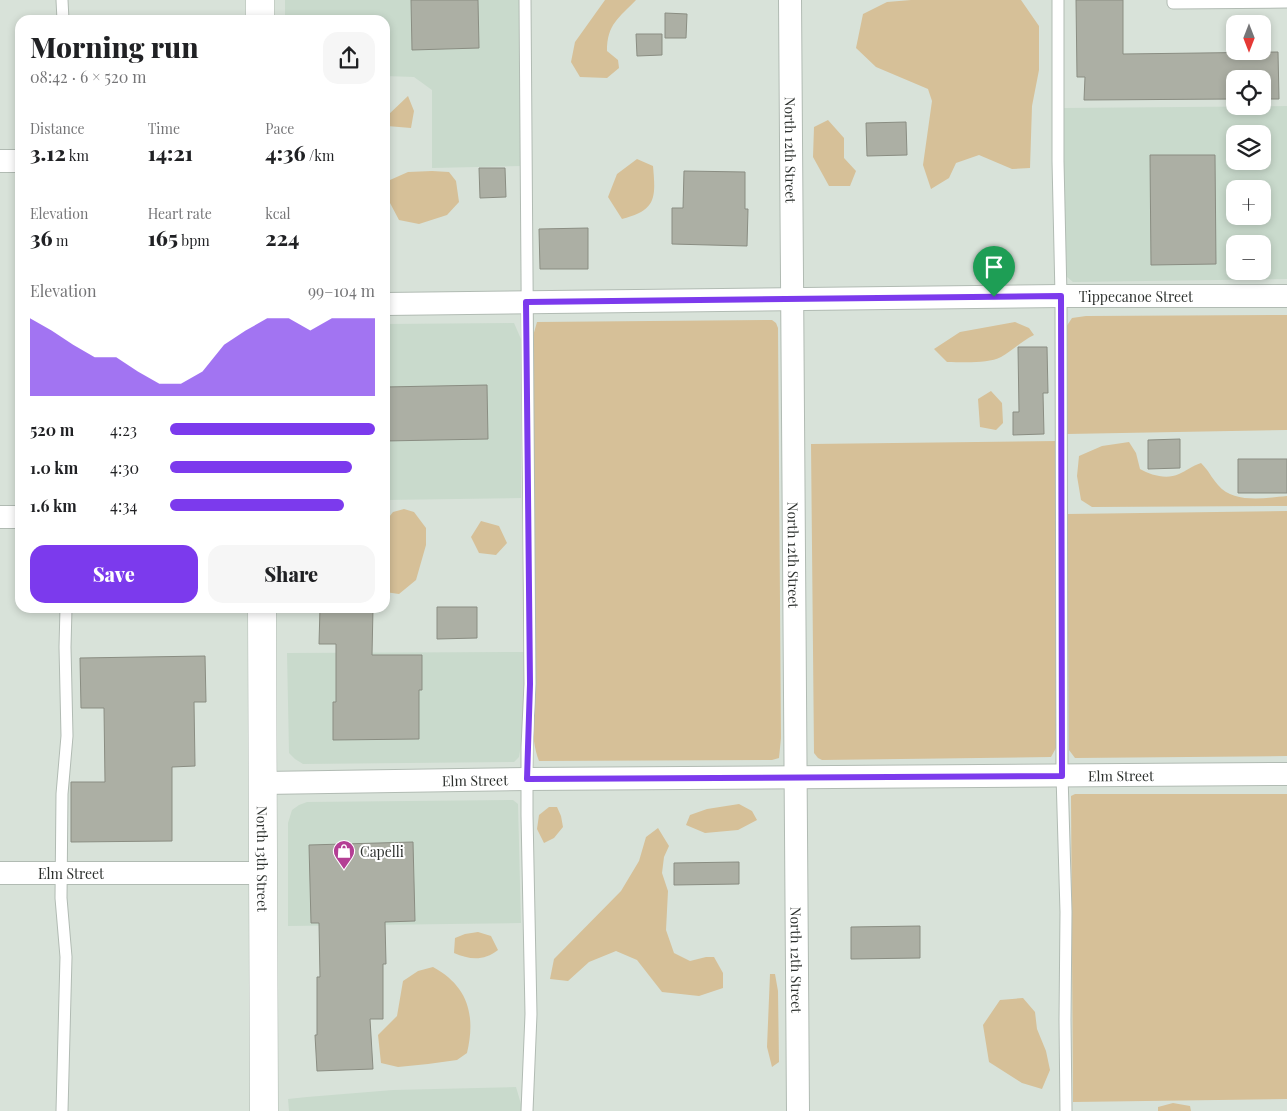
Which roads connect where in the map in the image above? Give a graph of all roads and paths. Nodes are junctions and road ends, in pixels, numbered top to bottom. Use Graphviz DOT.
graph roads {
  1 [pos="62,0"];
  2 [pos="260,0"];
  3 [pos="525,0"];
  4 [pos="790,0"];
  5 [pos="1058,0"];
  6 [pos="1173,0"];
  7 [pos="1246,1"];
  8 [pos="1287,2"];
  9 [pos="63,15"];
  10 [pos="260,15"];
  11 [pos="0,161"];
  12 [pos="15,161"];
  13 [pos="1061,296"];
  14 [pos="1287,296"];
  15 [pos="791,300"];
  16 [pos="526,302"];
  17 [pos="390,304"];
  18 [pos="0,517"];
  19 [pos="15,517"];
  20 [pos="66,613"];
  21 [pos="262,613"];
  22 [pos="1287,774"];
  23 [pos="1062,776"];
  24 [pos="797,778"];
  25 [pos="527,779"];
  26 [pos="263,783"];
  27 [pos="0,873"];
  28 [pos="263,873"];
  29 [pos="62,874"];
  30 [pos="62,1111"];
  31 [pos="264,1111"];
  32 [pos="527,1111"];
  33 [pos="798,1111"];
  34 [pos="1066,1111"];
  1 -- 9 [label="lane"];
  2 -- 10 [label="main road"];
  3 -- 16 [label="lane"];
  4 -- 15 [label="street, North 12th Street"];
  5 -- 13 [label="lane"];
  6 -- 7 [label="lane"];
  7 -- 8 [label="lane"];
  11 -- 12 [label="street"];
  13 -- 14 [label="street, Tippecanoe Street"];
  13 -- 15 [label="street, Tippecanoe Street"];
  13 -- 23 [label="lane"];
  15 -- 16 [label="street, Tippecanoe Street"];
  15 -- 24 [label="street, North 12th Street"];
  16 -- 17 [label="street, Tippecanoe Street"];
  16 -- 25 [label="lane"];
  18 -- 19 [label="street"];
  20 -- 29 [label="lane"];
  21 -- 26 [label="main road, North 13th Street"];
  22 -- 23 [label="street, Elm Street"];
  23 -- 24 [label="street, Elm Street"];
  23 -- 34 [label="lane"];
  24 -- 25 [label="street, Elm Street"];
  24 -- 33 [label="street, North 12th Street"];
  25 -- 26 [label="street, Elm Street"];
  25 -- 32 [label="lane"];
  26 -- 28 [label="main road, North 13th Street"];
  27 -- 29 [label="street, Elm Street"];
  28 -- 29 [label="street, Elm Street"];
  28 -- 31 [label="main road, North 13th Street"];
  29 -- 30 [label="lane"];
}
